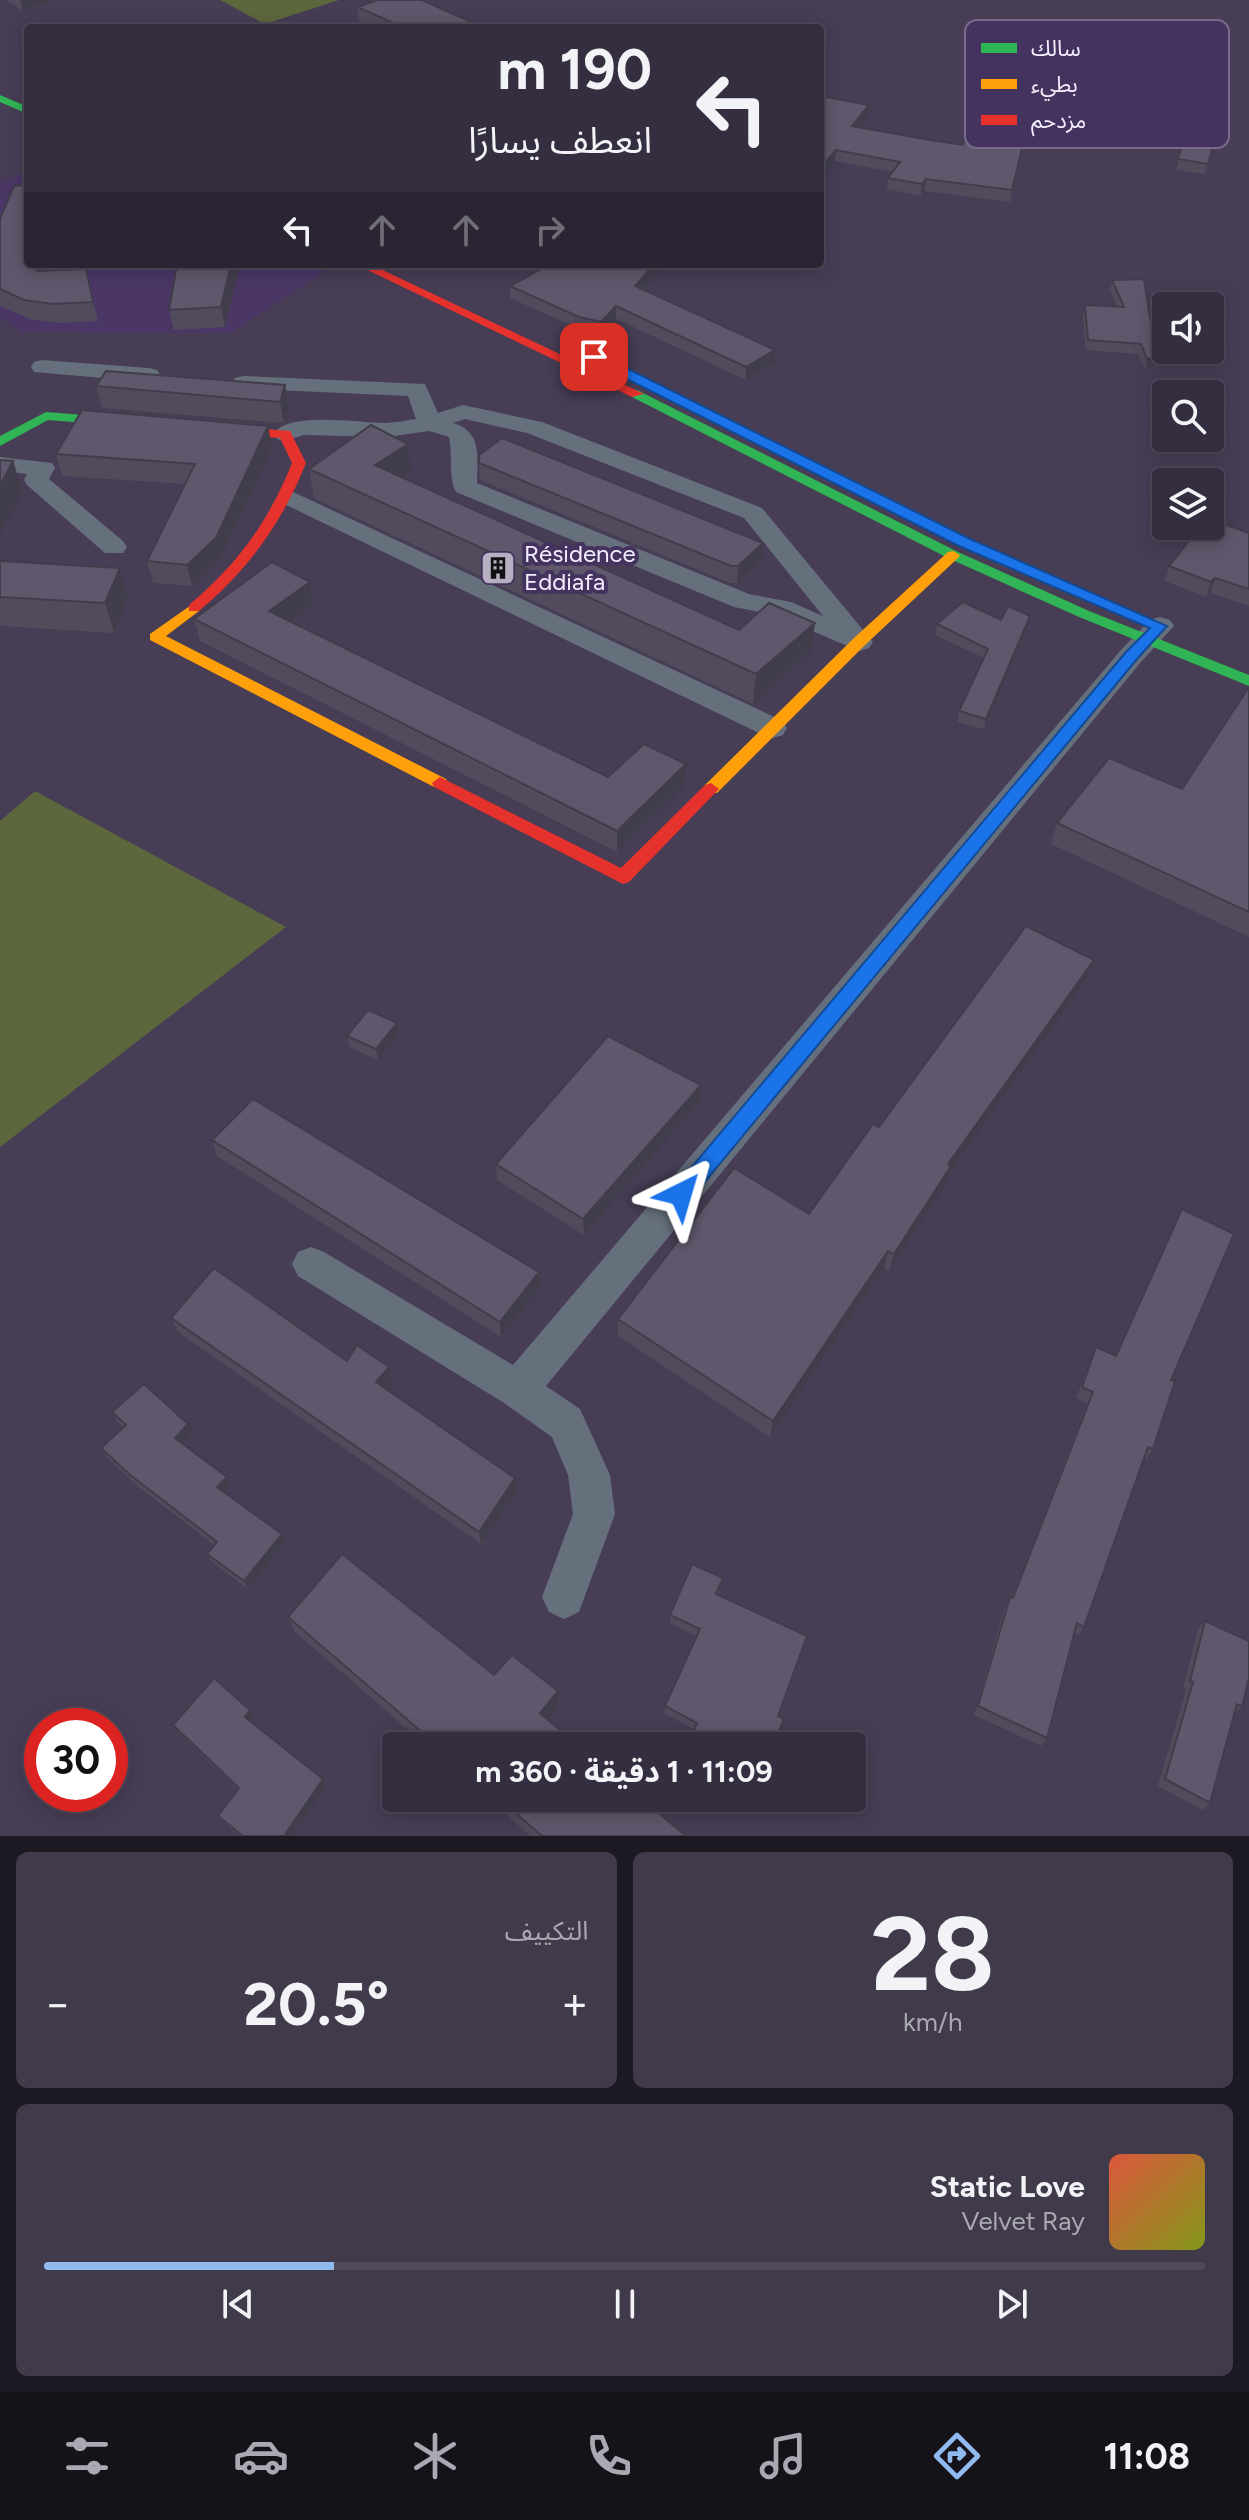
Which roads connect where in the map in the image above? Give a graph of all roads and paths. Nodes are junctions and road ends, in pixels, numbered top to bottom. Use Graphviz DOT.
graph roads {
  1 [pos="0,83"];
  2 [pos="24,94"];
  3 [pos="0,98"];
  4 [pos="24,109"];
  5 [pos="369,268"];
  6 [pos="404,268"];
  7 [pos="42,367"];
  8 [pos="170,377"];
  9 [pos="217,381"];
  10 [pos="147,424"];
  11 [pos="430,424"];
  12 [pos="193,427"];
  13 [pos="285,434"];
  14 [pos="0,442"];
  15 [pos="0,464"];
  16 [pos="289,497"];
  17 [pos="114,547"];
  18 [pos="953,555"];
  19 [pos="1153,633"];
  20 [pos="859,642"];
  21 [pos="1249,661"];
  22 [pos="1249,681"];
  23 [pos="773,728"];
  24 [pos="311,1264"];
  25 [pos="518,1390"];
  26 [pos="564,1597"];
  1 -- 2 [label="main road"];
  3 -- 4 [label="main road"];
  5 -- 18 [label="main road"];
  6 -- 19 [label="main road"];
  7 -- 8 [label="street"];
  9 -- 11 [label="street"];
  10 -- 14 [label="main road"];
  11 -- 13 [label="street"];
  11 -- 20 [label="street"];
  11 -- 20 [label="street"];
  12 -- 13 [label="main road"];
  13 -- 16 [label="main road"];
  15 -- 17 [label="street"];
  16 -- 23 [label="street"];
  16 -- 23 [label="main road"];
  18 -- 19 [label="main road"];
  18 -- 20 [label="main road"];
  19 -- 21 [label="main road"];
  19 -- 22 [label="main road"];
  19 -- 25 [label="street"];
  20 -- 23 [label="main road"];
  24 -- 25 [label="street"];
  25 -- 26 [label="street"];
}
